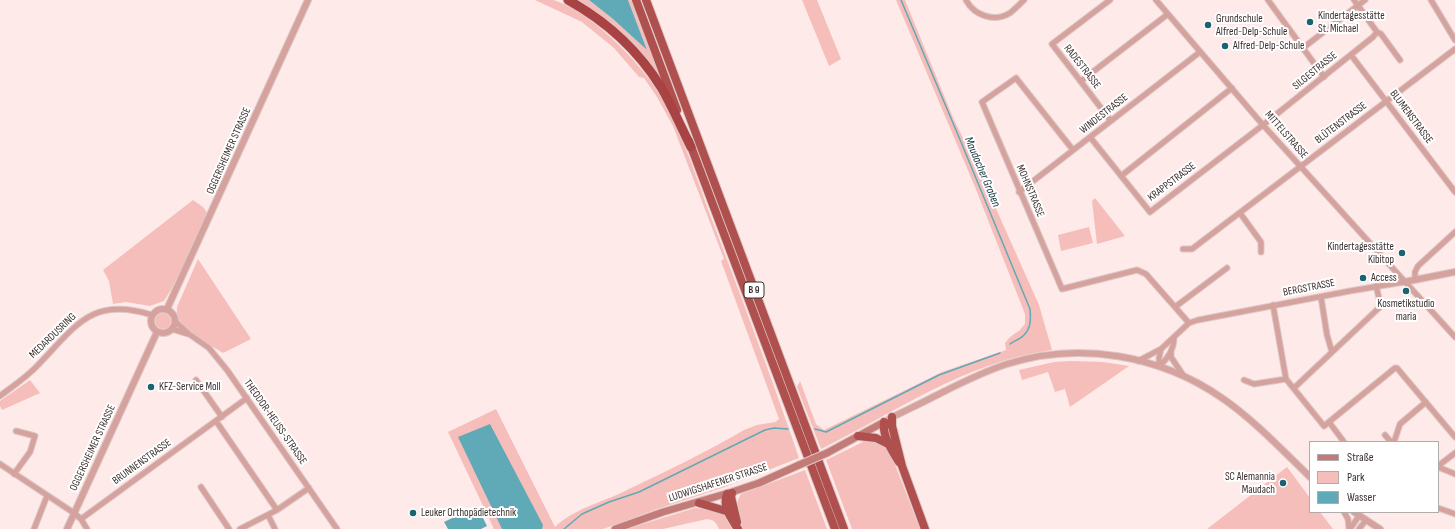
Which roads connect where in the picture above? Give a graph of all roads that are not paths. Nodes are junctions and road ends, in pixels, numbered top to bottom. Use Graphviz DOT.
graph roads {
  1 [pos="308,0"];
  2 [pos="568,0"];
  3 [pos="636,0"];
  4 [pos="646,0"];
  5 [pos="966,0"];
  6 [pos="1024,0"];
  7 [pos="1110,0"];
  8 [pos="1156,0"];
  9 [pos="1268,0"];
  10 [pos="1354,0"];
  11 [pos="1366,0"];
  12 [pos="1431,0"];
  13 [pos="1358,5"];
  14 [pos="1168,14"];
  15 [pos="1377,32"];
  16 [pos="1455,40"];
  17 [pos="1303,48"];
  18 [pos="1455,49"];
  19 [pos="1200,52"];
  20 [pos="1351,55"];
  21 [pos="1400,60"];
  22 [pos="1324,77"];
  23 [pos="1081,81"];
  24 [pos="1232,88"];
  25 [pos="1386,101"];
  26 [pos="1111,121"];
  27 [pos="1263,125"];
  28 [pos="1090,138"];
  29 [pos="691,147"];
  30 [pos="1073,150"];
  31 [pos="1300,166"];
  32 [pos="1121,176"];
  33 [pos="1019,192"];
  34 [pos="1455,192"];
  35 [pos="1240,213"];
  36 [pos="1455,232"];
  37 [pos="1183,249"];
  38 [pos="1261,252"];
  39 [pos="1227,268"];
  40 [pos="1455,272"];
  41 [pos="1415,280"];
  42 [pos="1404,282"];
  43 [pos="1376,286"];
  44 [pos="1321,297"];
  45 [pos="1273,305"];
  46 [pos="1175,307"];
  47 [pos="167,309"];
  48 [pos="152,315"];
  49 [pos="176,322"];
  50 [pos="1189,323"];
  51 [pos="172,329"];
  52 [pos="157,332"];
  53 [pos="189,334"];
  54 [pos="1455,337"];
  55 [pos="1174,338"];
  56 [pos="1161,349"];
  57 [pos="1171,351"];
  58 [pos="1332,352"];
  59 [pos="1138,360"];
  60 [pos="1159,366"];
  61 [pos="1183,376"];
  62 [pos="1286,379"];
  63 [pos="196,380"];
  64 [pos="1244,380"];
  65 [pos="1294,388"];
  66 [pos="0,396"];
  67 [pos="247,398"];
  68 [pos="1426,402"];
  69 [pos="222,417"];
  70 [pos="216,421"];
  71 [pos="884,422"];
  72 [pos="892,422"];
  73 [pos="1326,424"];
  74 [pos="16,431"];
  75 [pos="1385,435"];
  76 [pos="858,436"];
  77 [pos="1455,437"];
  78 [pos="1343,441"];
  79 [pos="1390,441"];
  80 [pos="1394,441"];
  81 [pos="890,445"];
  82 [pos="1455,453"];
  83 [pos="0,464"];
  84 [pos="1439,465"];
  85 [pos="902,466"];
  86 [pos="1439,466"];
  87 [pos="14,474"];
  88 [pos="1455,474"];
  89 [pos="1309,476"];
  90 [pos="201,488"];
  91 [pos="309,488"];
  92 [pos="730,494"];
  93 [pos="47,496"];
  94 [pos="699,503"];
  95 [pos="1439,508"];
  96 [pos="277,510"];
  97 [pos="726,511"];
  98 [pos="74,513"];
  99 [pos="1345,513"];
  100 [pos="1356,514"];
  101 [pos="1455,514"];
  102 [pos="268,515"];
  103 [pos="81,519"];
  104 [pos="1366,520"];
  105 [pos="34,529"];
  106 [pos="67,529"];
  107 [pos="87,529"];
  108 [pos="229,529"];
  109 [pos="240,529"];
  110 [pos="275,529"];
  111 [pos="337,529"];
  112 [pos="615,529"];
  113 [pos="738,529"];
  114 [pos="835,529"];
  115 [pos="844,529"];
  116 [pos="925,529"];
  117 [pos="1350,529"];
  118 [pos="1360,529"];
  119 [pos="1380,529"];
  1 -- 47 [label="street, OGGERSHEIMER STRASSE"];
  2 -- 29 [label="highway"];
  3 -- 29 [label="highway, B 9"];
  4 -- 115 [label="highway, B 9"];
  5 -- 6 [label="street"];
  7 -- 23 [label="street, RADESTRASSE"];
  8 -- 14 [label="street, MITTELSTRASSE"];
  9 -- 17 [label="street"];
  10 -- 13 [label="street"];
  11 -- 13 [label="street"];
  12 -- 16 [label="street"];
  13 -- 15 [label="street"];
  13 -- 17 [label="street"];
  14 -- 19 [label="street, MITTELSTRASSE"];
  14 -- 23 [label="street"];
  15 -- 20 [label="street, SILGESTRASSE"];
  15 -- 21 [label="street"];
  17 -- 22 [label="street"];
  18 -- 25 [label="street, BLÜTENSTRASSE"];
  19 -- 24 [label="street, MITTELSTRASSE"];
  19 -- 26 [label="street, WINDESTRASSE"];
  20 -- 22 [label="street, SILGESTRASSE"];
  20 -- 25 [label="street, BLUMENSTRASSE"];
  22 -- 27 [label="street, SILGESTRASSE"];
  23 -- 26 [label="street, RADESTRASSE"];
  24 -- 27 [label="street, MITTELSTRASSE"];
  24 -- 32 [label="street"];
  25 -- 31 [label="street, BLÜTENSTRASSE"];
  25 -- 34 [label="street, BLUMENSTRASSE"];
  26 -- 28 [label="street, WINDESTRASSE"];
  27 -- 31 [label="street, MITTELSTRASSE"];
  27 -- 32 [label="street, KRAPPSTRASSE"];
  28 -- 30 [label="street, WINDESTRASSE"];
  28 -- 32 [label="street, KRAPPSTRASSE"];
  29 -- 114 [label="highway, B 9"];
  30 -- 33 [label="street, WINDESTRASSE"];
  30 -- 33 [label="street, MOHNSTRASSE"];
  31 -- 35 [label="street, BLÜTENSTRASSE"];
  31 -- 42 [label="street, MITTELSTRASSE"];
  33 -- 46 [label="street, MOHNSTRASSE"];
  35 -- 37 [label="street, BLÜTENSTRASSE"];
  35 -- 38 [label="street"];
  36 -- 41 [label="street"];
  39 -- 46 [label="street"];
  40 -- 41 [label="street, BERGSTRASSE"];
  41 -- 42 [label="street, BERGSTRASSE"];
  42 -- 43 [label="street, BERGSTRASSE"];
  42 -- 54 [label="street, MITTELSTRASSE"];
  43 -- 44 [label="street, BERGSTRASSE"];
  43 -- 58 [label="street"];
  44 -- 45 [label="street, BERGSTRASSE"];
  44 -- 58 [label="street"];
  45 -- 50 [label="street, BERGSTRASSE"];
  45 -- 62 [label="street"];
  46 -- 50 [label="street, MOHNSTRASSE"];
  47 -- 48 [label="street"];
  47 -- 49 [label="street"];
  48 -- 52 [label="street"];
  48 -- 66 [label="street, MEDARDUSRING"];
  49 -- 51 [label="street"];
  49 -- 53 [label="street, THEODOR-HEUSS-STRASSE"];
  50 -- 55 [label="street"];
  51 -- 52 [label="street"];
  51 -- 53 [label="street, THEODOR-HEUSS-STRASSE"];
  52 -- 98 [label="street, OGGERSHEIMER STRASSE"];
  53 -- 67 [label="street, THEODOR-HEUSS-STRASSE"];
  55 -- 56 [label="street"];
  55 -- 57 [label="street"];
  56 -- 59 [label="street"];
  56 -- 60 [label="street"];
  57 -- 60 [label="street"];
  57 -- 61 [label="street"];
  58 -- 65 [label="street"];
  59 -- 60 [label="street"];
  59 -- 72 [label="street"];
  60 -- 61 [label="street"];
  61 -- 89 [label="street"];
  62 -- 64 [label="street"];
  62 -- 65 [label="street"];
  63 -- 69 [label="street"];
  65 -- 73 [label="street"];
  67 -- 69 [label="street, BRUNNENSTRASSE"];
  67 -- 91 [label="street, THEODOR-HEUSS-STRASSE"];
  68 -- 73 [label="street"];
  68 -- 77 [label="street"];
  68 -- 80 [label="street"];
  69 -- 70 [label="street, BRUNNENSTRASSE"];
  70 -- 96 [label="street"];
  70 -- 103 [label="street, BRUNNENSTRASSE"];
  71 -- 72 [label="highway"];
  71 -- 76 [label="main road, LUDWIGSHAFENER STRASSE"];
  71 -- 81 [label="highway"];
  72 -- 85 [label="highway"];
  73 -- 78 [label="street"];
  74 -- 87 [label="street"];
  75 -- 79 [label="street"];
  76 -- 81 [label="highway"];
  76 -- 92 [label="main road, LUDWIGSHAFENER STRASSE, bridge"];
  81 -- 85 [label="highway"];
  82 -- 84 [label="street"];
  83 -- 87 [label="street"];
  85 -- 116 [label="highway"];
  86 -- 88 [label="street"];
  87 -- 93 [label="street"];
  90 -- 108 [label="street"];
  91 -- 96 [label="street"];
  91 -- 111 [label="street, THEODOR-HEUSS-STRASSE"];
  92 -- 94 [label="main road, LUDWIGSHAFENER STRASSE"];
  92 -- 97 [label="highway"];
  92 -- 113 [label="highway"];
  93 -- 98 [label="street"];
  93 -- 105 [label="street"];
  94 -- 97 [label="highway"];
  94 -- 112 [label="main road, LUDWIGSHAFENER STRASSE"];
  95 -- 101 [label="street"];
  96 -- 102 [label="street"];
  97 -- 113 [label="highway"];
  98 -- 103 [label="street"];
  98 -- 106 [label="street, OGGERSHEIMER STRASSE"];
  99 -- 117 [label="street"];
  100 -- 104 [label="street"];
  100 -- 117 [label="street"];
  102 -- 109 [label="street"];
  102 -- 110 [label="street"];
  103 -- 107 [label="street"];
  104 -- 118 [label="street"];
  104 -- 119 [label="street"];
}
